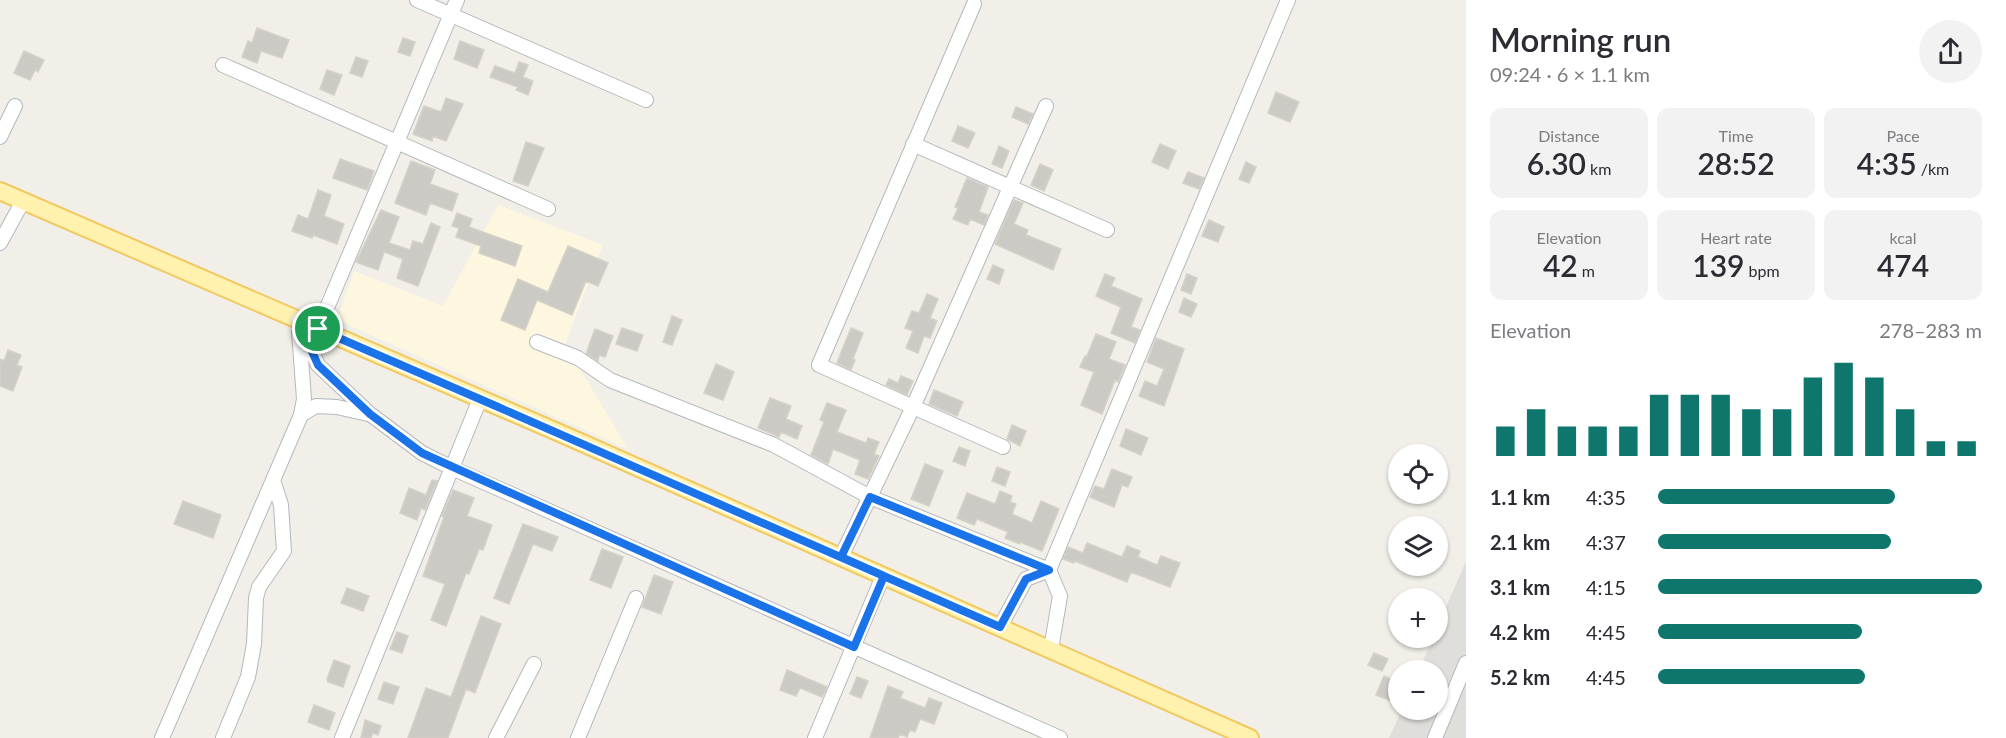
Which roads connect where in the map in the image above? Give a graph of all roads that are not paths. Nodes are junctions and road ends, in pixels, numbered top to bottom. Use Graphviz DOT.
graph roads {
  1 [pos="417,0"];
  2 [pos="457,0"];
  3 [pos="1288,0"];
  4 [pos="974,4"];
  5 [pos="450,15"];
  6 [pos="223,65"];
  7 [pos="646,100"];
  8 [pos="15,106"];
  9 [pos="1047,106"];
  10 [pos="0,137"];
  11 [pos="396,142"];
  12 [pos="913,144"];
  13 [pos="1010,187"];
  14 [pos="0,191"];
  15 [pos="23,201"];
  16 [pos="549,209"];
  17 [pos="1107,230"];
  18 [pos="0,243"];
  19 [pos="298,320"];
  20 [pos="318,329"];
  21 [pos="537,342"];
  22 [pos="480,399"];
  23 [pos="912,407"];
  24 [pos="370,414"];
  25 [pos="301,415"];
  26 [pos="1003,447"];
  27 [pos="452,468"];
  28 [pos="273,480"];
  29 [pos="870,497"];
  30 [pos="841,557"];
  31 [pos="1049,570"];
  32 [pos="884,576"];
  33 [pos="636,598"];
  34 [pos="1000,627"];
  35 [pos="854,647"];
  36 [pos="1051,649"];
  37 [pos="1466,663"];
  38 [pos="534,664"];
  39 [pos="1052,736"];
  40 [pos="162,738"];
  41 [pos="223,738"];
  42 [pos="342,738"];
  43 [pos="496,738"];
  44 [pos="578,738"];
  45 [pos="815,738"];
  46 [pos="1250,738"];
  47 [pos="1434,738"];
  1 -- 5 [label="street"];
  2 -- 5 [label="street"];
  3 -- 31 [label="street"];
  4 -- 12 [label="street"];
  5 -- 7 [label="street"];
  5 -- 11 [label="street"];
  6 -- 11 [label="street"];
  8 -- 10 [label="street"];
  9 -- 13 [label="street"];
  11 -- 16 [label="street"];
  11 -- 20 [label="street"];
  12 -- 13 [label="street"];
  12 -- 23 [label="street"];
  13 -- 17 [label="street"];
  13 -- 23 [label="street"];
  14 -- 15 [label="main road"];
  15 -- 18 [label="street"];
  15 -- 19 [label="main road"];
  19 -- 20 [label="main road"];
  19 -- 24 [label="street"];
  19 -- 25 [label="street"];
  20 -- 22 [label="main road"];
  21 -- 29 [label="street"];
  22 -- 27 [label="street"];
  22 -- 30 [label="main road"];
  23 -- 26 [label="street"];
  23 -- 29 [label="street"];
  24 -- 25 [label="street"];
  24 -- 27 [label="street"];
  25 -- 28 [label="street"];
  27 -- 35 [label="street"];
  27 -- 42 [label="street"];
  28 -- 40 [label="street"];
  28 -- 41 [label="street"];
  29 -- 30 [label="street"];
  29 -- 31 [label="street"];
  30 -- 32 [label="main road"];
  31 -- 34 [label="street"];
  31 -- 36 [label="street"];
  32 -- 34 [label="main road"];
  32 -- 35 [label="street"];
  33 -- 44 [label="street"];
  34 -- 36 [label="main road"];
  35 -- 39 [label="street"];
  35 -- 45 [label="street"];
  36 -- 46 [label="main road"];
  37 -- 47 [label="street"];
  38 -- 43 [label="street"];
}
